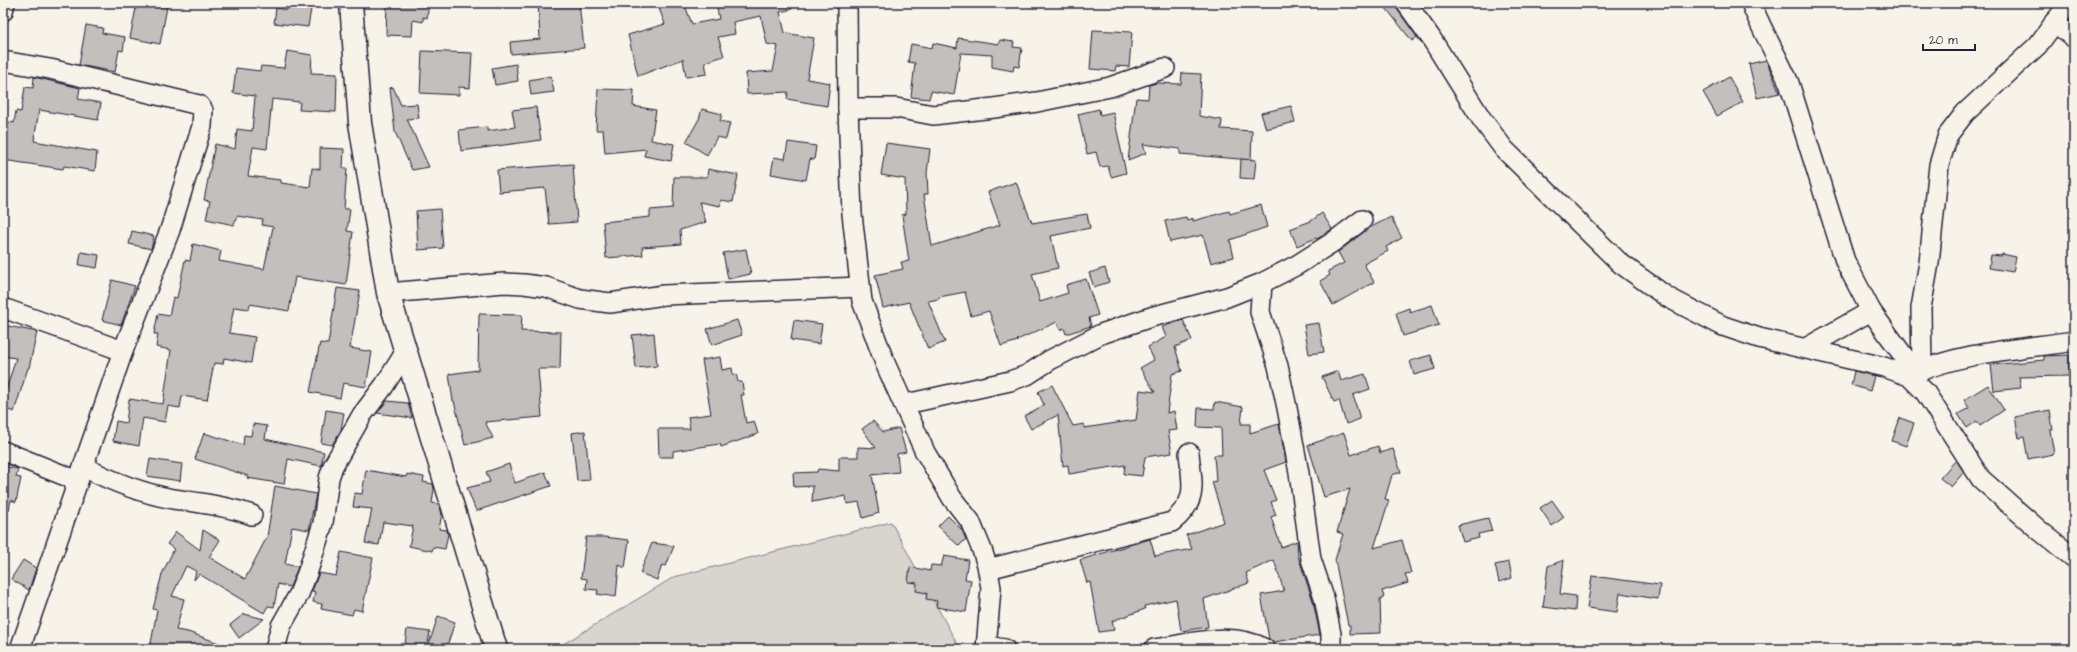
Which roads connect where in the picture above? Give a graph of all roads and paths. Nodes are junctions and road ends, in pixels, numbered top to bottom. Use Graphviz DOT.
graph roads {
  1 [pos="5,3"];
  2 [pos="351,3"];
  3 [pos="847,3"];
  4 [pos="1406,3"];
  5 [pos="1752,3"];
  6 [pos="2069,3"];
  7 [pos="3,11"];
  8 [pos="2054,22"];
  9 [pos="2074,38"];
  10 [pos="3,61"];
  11 [pos="1165,68"];
  12 [pos="848,108"];
  13 [pos="1362,220"];
  14 [pos="1262,283"];
  15 [pos="860,287"];
  16 [pos="388,293"];
  17 [pos="3,308"];
  18 [pos="1870,311"];
  19 [pos="2074,341"];
  20 [pos="1806,348"];
  21 [pos="123,351"];
  22 [pos="406,352"];
  23 [pos="1915,373"];
  24 [pos="906,404"];
  25 [pos="3,451"];
  26 [pos="1189,453"];
  27 [pos="81,474"];
  28 [pos="252,515"];
  29 [pos="2074,558"];
  30 [pos="988,569"];
  31 [pos="986,647"];
  32 [pos="20,649"];
  33 [pos="275,649"];
  34 [pos="496,649"];
  35 [pos="1005,649"];
  36 [pos="1154,649"];
  37 [pos="1265,649"];
  38 [pos="1331,649"];
  1 -- 7 [label="street"];
  2 -- 16 [label="main road"];
  3 -- 12 [label="street"];
  4 -- 20 [label="street"];
  5 -- 18 [label="street"];
  6 -- 8 [label="street"];
  8 -- 9 [label="street"];
  8 -- 23 [label="street"];
  10 -- 21 [label="street"];
  11 -- 12 [label="street"];
  12 -- 15 [label="street"];
  13 -- 14 [label="street"];
  14 -- 24 [label="street"];
  14 -- 38 [label="street"];
  15 -- 16 [label="street"];
  15 -- 24 [label="street"];
  16 -- 22 [label="main road"];
  17 -- 21 [label="street"];
  18 -- 20 [label="street"];
  18 -- 23 [label="street"];
  19 -- 23 [label="street"];
  20 -- 23 [label="street"];
  21 -- 27 [label="street"];
  22 -- 33 [label="street"];
  22 -- 34 [label="main road"];
  23 -- 29 [label="street"];
  24 -- 30 [label="street"];
  25 -- 27 [label="street"];
  26 -- 30 [label="street"];
  27 -- 28 [label="street"];
  27 -- 32 [label="street"];
  30 -- 31 [label="street"];
  31 -- 35 [label="street"];
  36 -- 37 [label="street"];
}
